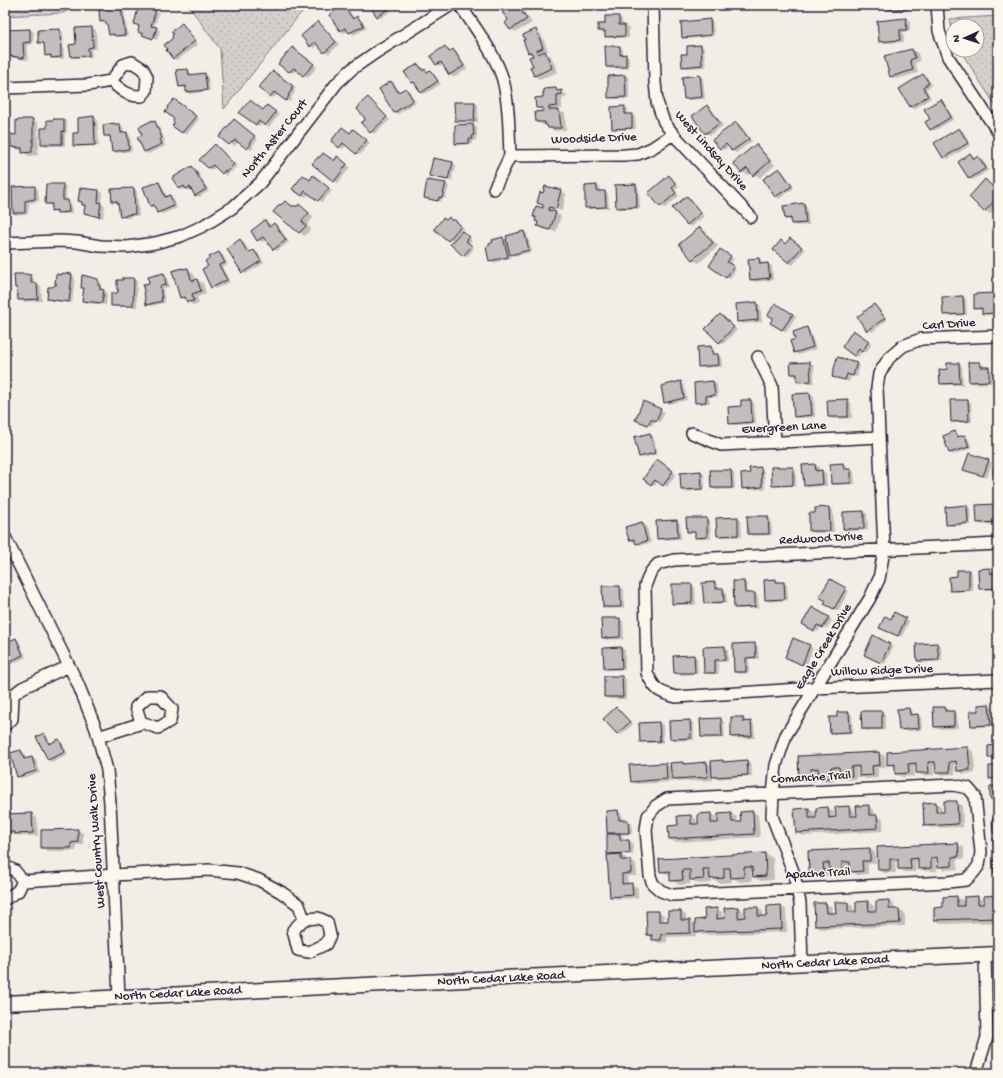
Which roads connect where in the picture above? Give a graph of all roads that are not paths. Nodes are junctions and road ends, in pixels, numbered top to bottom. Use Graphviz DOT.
graph roads {
  1 [pos="451,5"];
  2 [pos="460,5"];
  3 [pos="653,5"];
  4 [pos="937,5"];
  5 [pos="111,81"];
  6 [pos="5,88"];
  7 [pos="998,132"];
  8 [pos="673,134"];
  9 [pos="510,156"];
  10 [pos="494,189"];
  11 [pos="751,217"];
  12 [pos="5,243"];
  13 [pos="998,336"];
  14 [pos="903,346"];
  15 [pos="758,357"];
  16 [pos="692,433"];
  17 [pos="879,437"];
  18 [pos="775,443"];
  19 [pos="5,537"];
  20 [pos="998,544"];
  21 [pos="884,550"];
  22 [pos="69,666"];
  23 [pos="998,680"];
  24 [pos="652,684"];
  25 [pos="815,688"];
  26 [pos="9,693"];
  27 [pos="141,722"];
  28 [pos="5,725"];
  29 [pos="98,737"];
  30 [pos="773,794"];
  31 [pos="5,866"];
  32 [pos="974,872"];
  33 [pos="114,875"];
  34 [pos="23,880"];
  35 [pos="797,889"];
  36 [pos="661,891"];
  37 [pos="5,899"];
  38 [pos="304,918"];
  39 [pos="991,955"];
  40 [pos="802,964"];
  41 [pos="119,997"];
  42 [pos="5,1003"];
  43 [pos="992,1027"];
  44 [pos="976,1073"];
  1 -- 12 [label="street, North Aster Court"];
  2 -- 9 [label="street"];
  3 -- 8 [label="street, West Lindsay Drive"];
  4 -- 7 [label="street"];
  5 -- 6 [label="street"];
  8 -- 9 [label="street, Woodside Drive"];
  8 -- 11 [label="street, West Lindsay Drive"];
  9 -- 10 [label="street"];
  13 -- 14 [label="street, Carl Drive"];
  14 -- 17 [label="street, Eagle Creek Drive"];
  15 -- 18 [label="street"];
  16 -- 18 [label="street, Evergreen Lane"];
  17 -- 18 [label="street, Evergreen Lane"];
  17 -- 21 [label="street, Eagle Creek Drive"];
  19 -- 22 [label="street, West Country Walk Drive"];
  20 -- 21 [label="street, Redwood Drive"];
  21 -- 24 [label="street, Redwood Drive"];
  21 -- 25 [label="street, Eagle Creek Drive"];
  22 -- 26 [label="street"];
  22 -- 29 [label="street, West Country Walk Drive"];
  23 -- 25 [label="street, Willow Ridge Drive"];
  24 -- 25 [label="street, Willow Ridge Drive"];
  25 -- 30 [label="street, Eagle Creek Drive"];
  26 -- 28 [label="street"];
  27 -- 29 [label="street"];
  29 -- 33 [label="street, West Country Walk Drive"];
  30 -- 32 [label="street, Comanche Trail"];
  30 -- 35 [label="street, Eagle Creek Drive"];
  30 -- 36 [label="street, Comanche Trail"];
  31 -- 34 [label="street"];
  32 -- 35 [label="street, Apache Trail"];
  33 -- 34 [label="street"];
  33 -- 38 [label="street"];
  33 -- 41 [label="street, West Country Walk Drive"];
  34 -- 37 [label="street"];
  35 -- 36 [label="street, Apache Trail"];
  35 -- 40 [label="street, Eagle Creek Drive"];
  39 -- 40 [label="main road, North Cedar Lake Road"];
  39 -- 43 [label="street"];
  40 -- 41 [label="main road, North Cedar Lake Road"];
  41 -- 42 [label="main road, North Cedar Lake Road"];
  43 -- 44 [label="street"];
}
